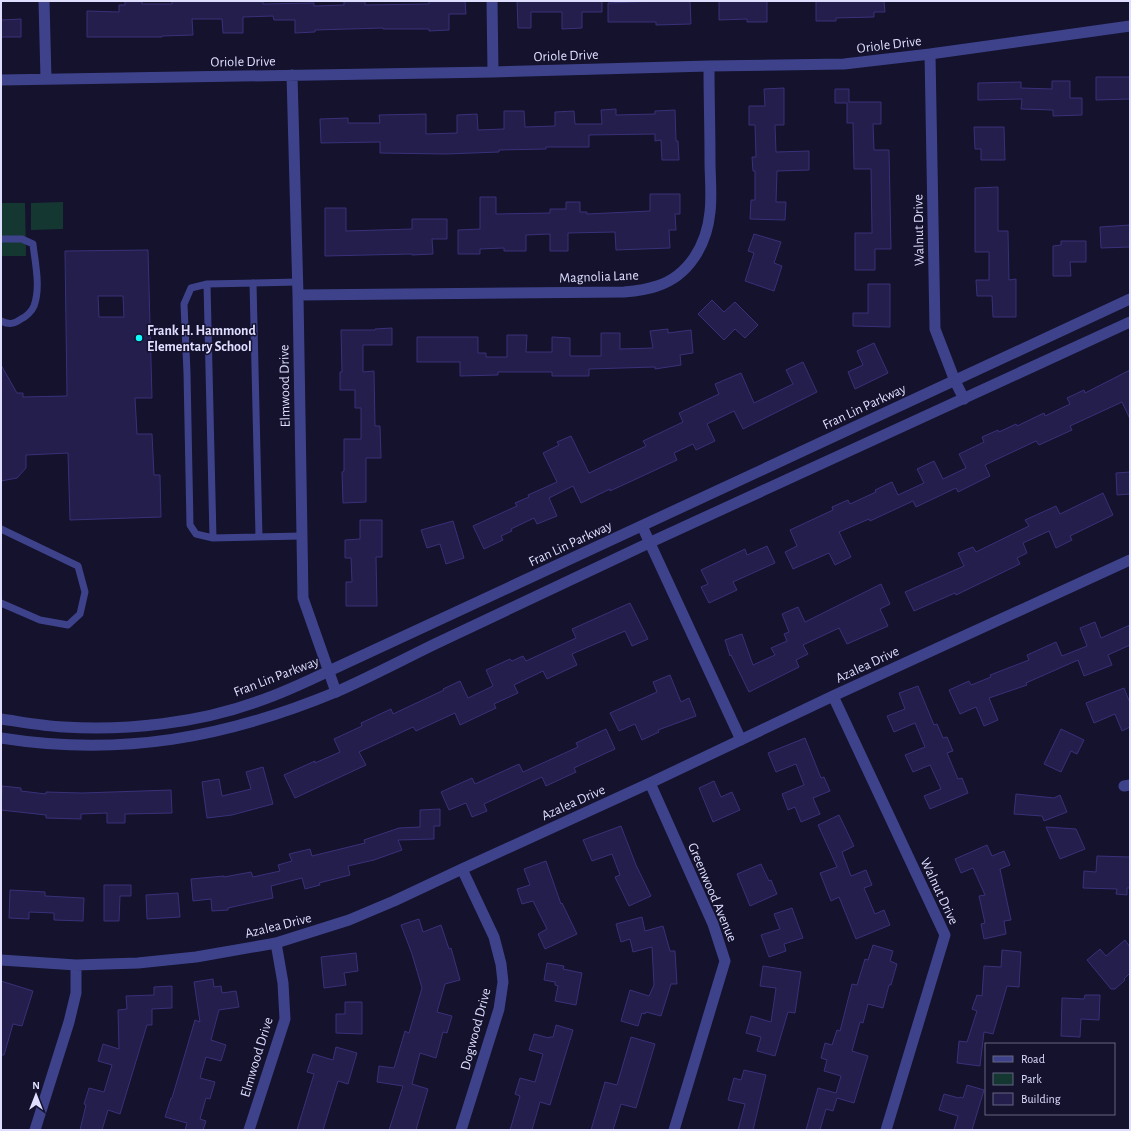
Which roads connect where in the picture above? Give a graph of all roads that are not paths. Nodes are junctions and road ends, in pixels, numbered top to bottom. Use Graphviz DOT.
graph roads {
  1 [pos="44,1"];
  2 [pos="492,1"];
  3 [pos="1130,26"];
  4 [pos="930,54"];
  5 [pos="709,66"];
  6 [pos="494,72"];
  7 [pos="292,75"];
  8 [pos="46,79"];
  9 [pos="1,80"];
  10 [pos="1,239"];
  11 [pos="298,282"];
  12 [pos="253,283"];
  13 [pos="207,284"];
  14 [pos="298,295"];
  15 [pos="1130,299"];
  16 [pos="1,321"];
  17 [pos="1130,322"];
  18 [pos="955,381"];
  19 [pos="964,400"];
  20 [pos="642,526"];
  21 [pos="1,529"];
  22 [pos="302,536"];
  23 [pos="259,537"];
  24 [pos="213,538"];
  25 [pos="650,543"];
  26 [pos="1130,560"];
  27 [pos="1,602"];
  28 [pos="329,672"];
  29 [pos="336,692"];
  30 [pos="833,696"];
  31 [pos="1,719"];
  32 [pos="1,738"];
  33 [pos="741,740"];
  34 [pos="650,783"];
  35 [pos="462,869"];
  36 [pos="276,943"];
  37 [pos="1,960"];
  38 [pos="76,965"];
  39 [pos="35,1130"];
  40 [pos="249,1130"];
  41 [pos="461,1130"];
  42 [pos="674,1130"];
  43 [pos="886,1130"];
  1 -- 8 [label="street"];
  2 -- 6 [label="street"];
  3 -- 4 [label="street, Oriole Drive"];
  4 -- 5 [label="street, Oriole Drive"];
  4 -- 18 [label="street, Walnut Drive"];
  5 -- 6 [label="street, Oriole Drive"];
  5 -- 14 [label="street, Magnolia Lane"];
  6 -- 7 [label="street, Oriole Drive"];
  7 -- 8 [label="street, Oriole Drive"];
  7 -- 11 [label="street, Elmwood Drive"];
  8 -- 9 [label="street, Oriole Drive"];
  10 -- 16 [label="lane"];
  11 -- 12 [label="lane"];
  11 -- 14 [label="street, Elmwood Drive"];
  12 -- 13 [label="lane"];
  12 -- 23 [label="lane"];
  13 -- 24 [label="lane"];
  13 -- 24 [label="lane"];
  14 -- 22 [label="street, Elmwood Drive"];
  15 -- 18 [label="street, Fran Lin Parkway"];
  17 -- 19 [label="street"];
  18 -- 19 [label="street, Walnut Drive"];
  18 -- 20 [label="street, Fran Lin Parkway"];
  19 -- 25 [label="street"];
  20 -- 25 [label="street"];
  20 -- 28 [label="street, Fran Lin Parkway"];
  21 -- 27 [label="lane"];
  22 -- 23 [label="lane"];
  22 -- 28 [label="street, Elmwood Drive"];
  23 -- 24 [label="lane"];
  25 -- 29 [label="street"];
  25 -- 33 [label="street"];
  26 -- 30 [label="street, Azalea Drive"];
  28 -- 29 [label="street, Elmwood Drive"];
  28 -- 31 [label="street, Fran Lin Parkway"];
  29 -- 32 [label="street"];
  30 -- 33 [label="street, Azalea Drive"];
  30 -- 43 [label="street, Walnut Drive"];
  33 -- 34 [label="street, Azalea Drive"];
  34 -- 35 [label="street, Azalea Drive"];
  34 -- 42 [label="street, Greenwood Avenue"];
  35 -- 36 [label="street, Azalea Drive"];
  35 -- 41 [label="street, Dogwood Drive"];
  36 -- 38 [label="street, Azalea Drive"];
  36 -- 40 [label="street, Elmwood Drive"];
  37 -- 38 [label="street, Azalea Drive"];
  38 -- 39 [label="street"];
}
